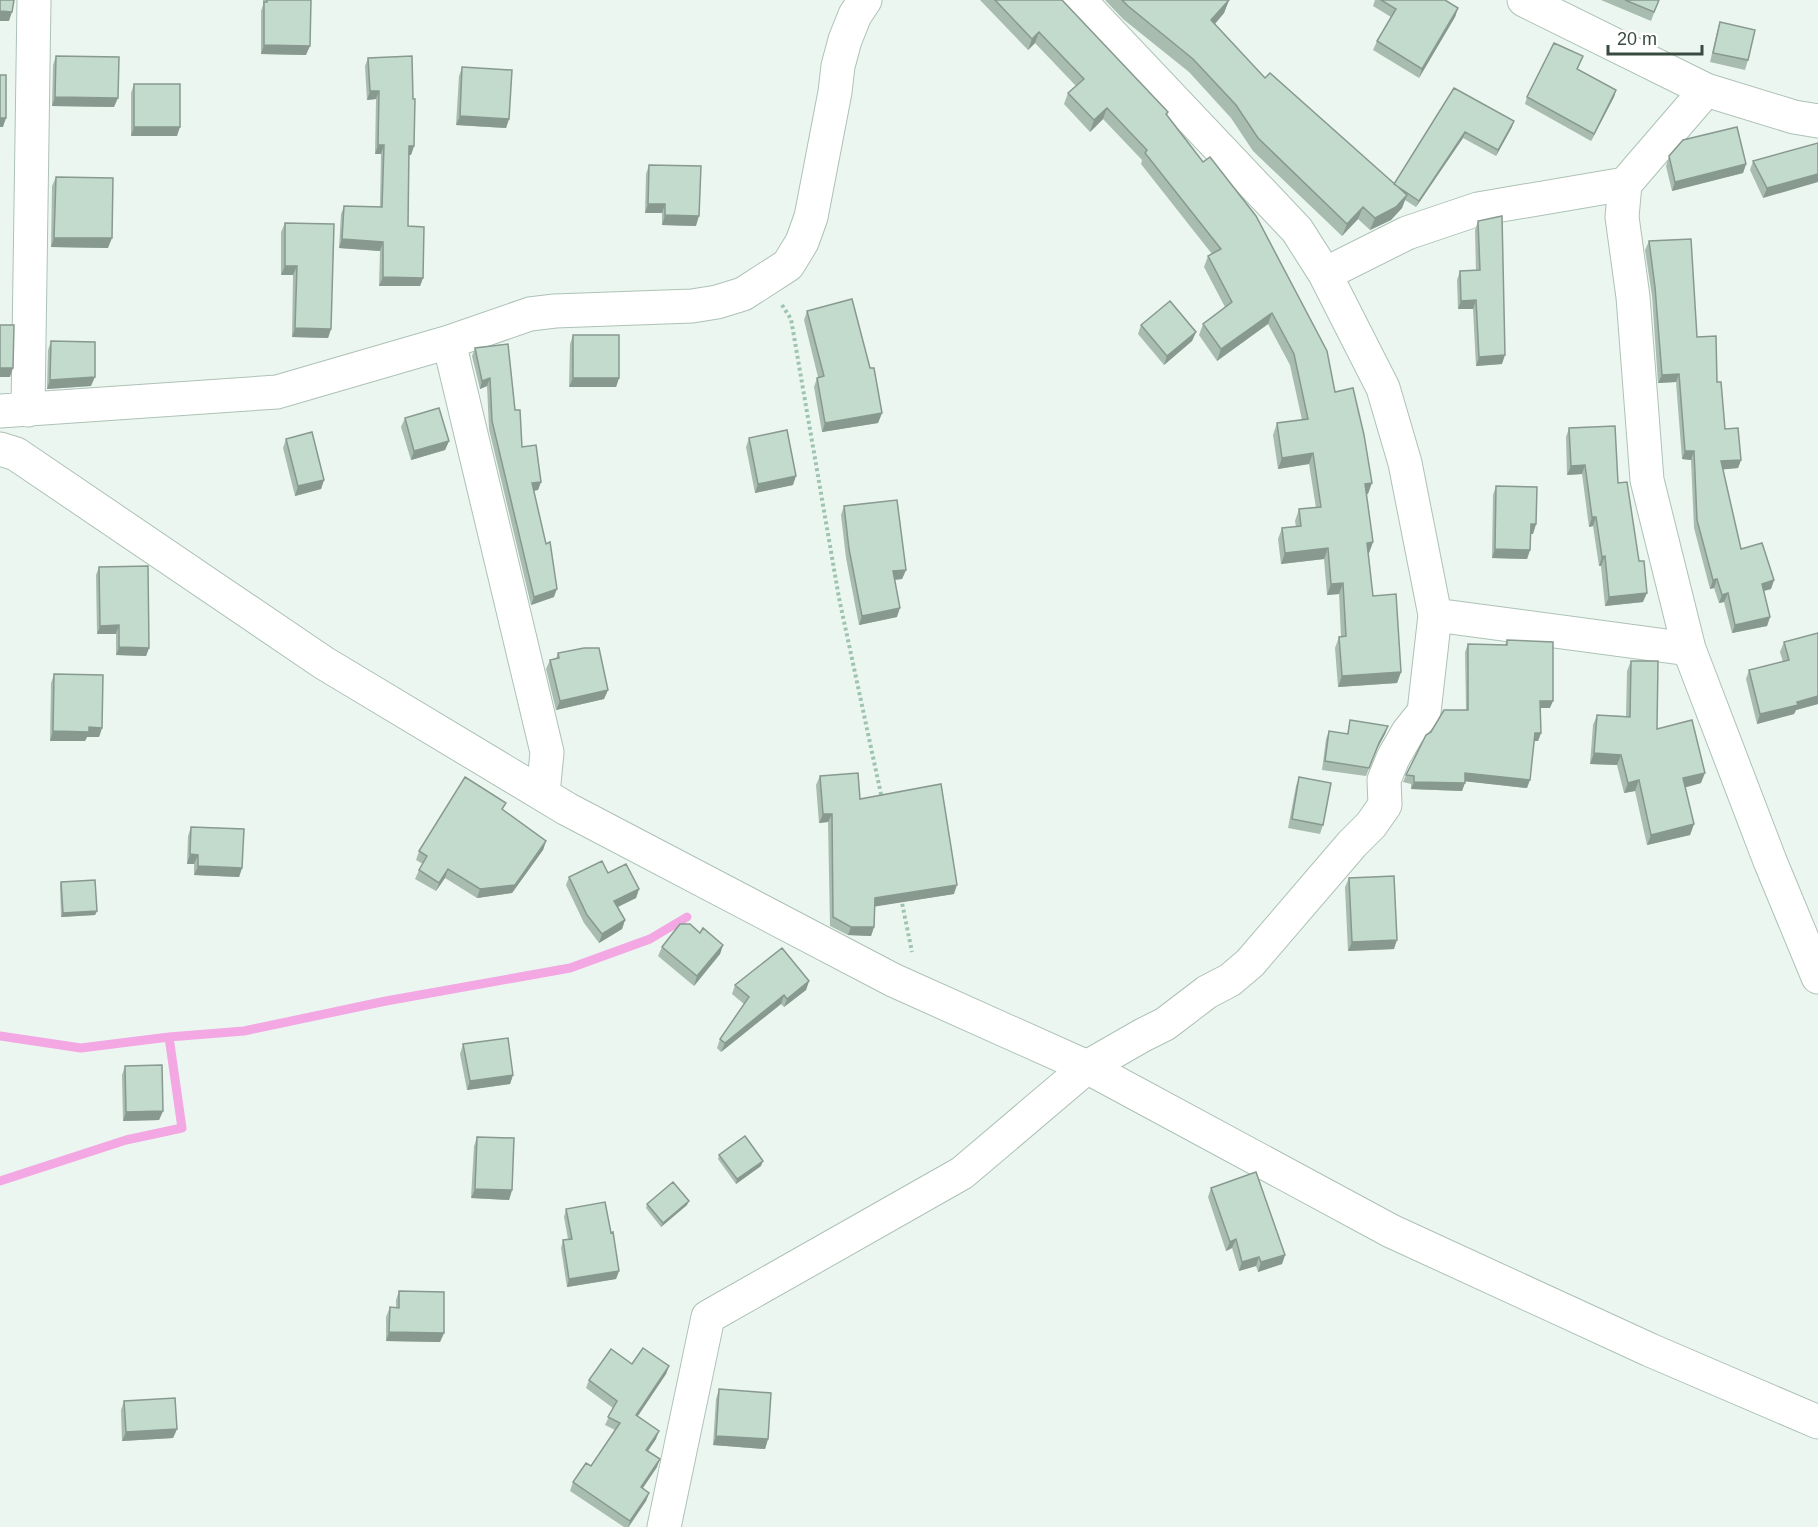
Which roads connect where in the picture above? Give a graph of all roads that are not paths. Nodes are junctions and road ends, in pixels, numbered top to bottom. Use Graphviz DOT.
graph roads {
  1 [pos="34,0"];
  2 [pos="865,0"];
  3 [pos="1079,0"];
  4 [pos="1524,0"];
  5 [pos="1706,90"];
  6 [pos="1818,121"];
  7 [pos="1625,184"];
  8 [pos="1325,274"];
  9 [pos="449,342"];
  10 [pos="14,410"];
  11 [pos="0,449"];
  12 [pos="1435,615"];
  13 [pos="1689,649"];
  14 [pos="543,794"];
  15 [pos="1818,977"];
  16 [pos="1088,1067"];
  17 [pos="1818,1422"];
  18 [pos="664,1527"];
  1 -- 10 [label="street"];
  2 -- 9 [label="street"];
  3 -- 8 [label="street"];
  4 -- 5 [label="street"];
  5 -- 6 [label="street"];
  5 -- 7 [label="street"];
  7 -- 8 [label="street"];
  7 -- 13 [label="street"];
  8 -- 12 [label="street"];
  9 -- 10 [label="street"];
  9 -- 14 [label="street"];
  11 -- 14 [label="street"];
  12 -- 13 [label="street"];
  12 -- 16 [label="street"];
  13 -- 15 [label="street"];
  14 -- 16 [label="street"];
  16 -- 17 [label="street"];
  16 -- 18 [label="street"];
}
